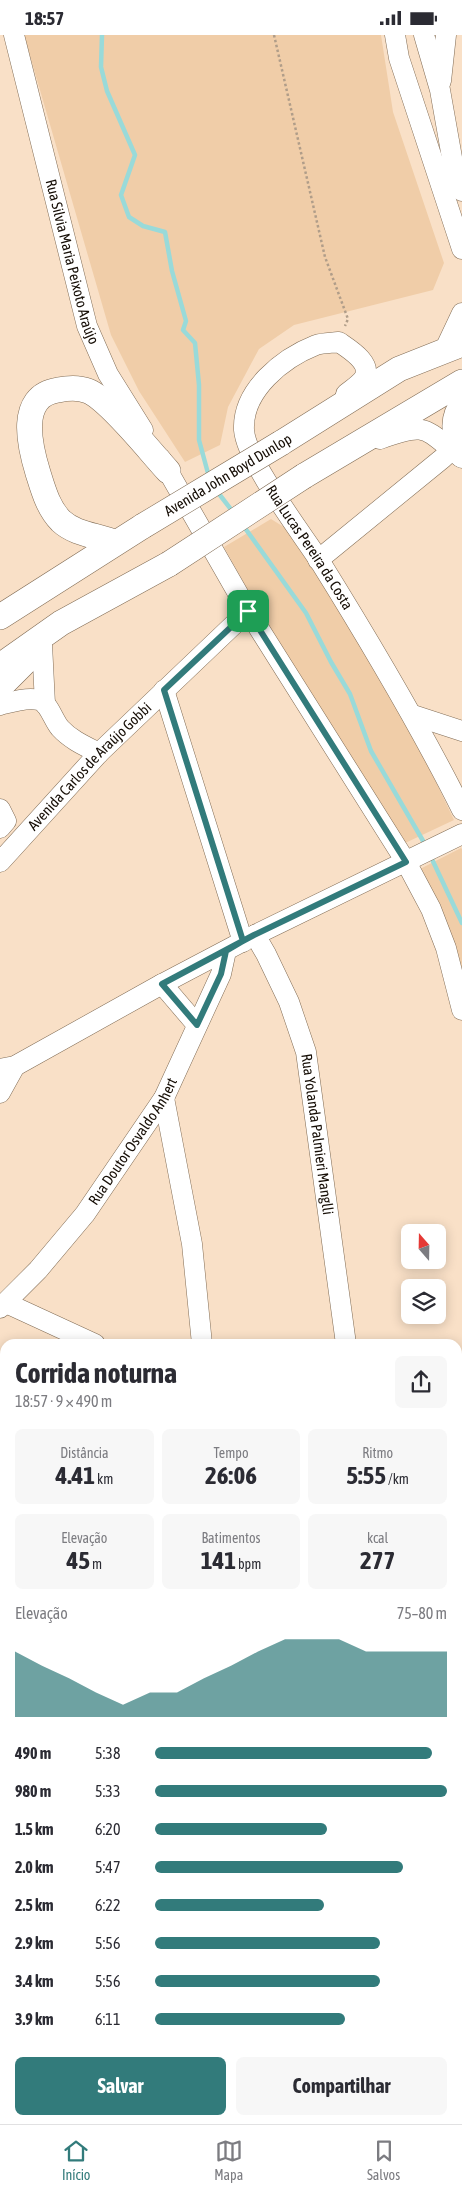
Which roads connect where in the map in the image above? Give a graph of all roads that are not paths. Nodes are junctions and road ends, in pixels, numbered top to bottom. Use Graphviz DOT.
graph roads {
  1 [pos="14,35"];
  2 [pos="396,35"];
  3 [pos="446,35"];
  4 [pos="426,37"];
  5 [pos="440,90"];
  6 [pos="413,99"];
  7 [pos="462,191"];
  8 [pos="462,249"];
  9 [pos="462,313"];
  10 [pos="454,347"];
  11 [pos="462,381"];
  12 [pos="462,401"];
  13 [pos="311,424"];
  14 [pos="343,453"];
  15 [pos="458,453"];
  16 [pos="168,471"];
  17 [pos="116,543"];
  18 [pos="318,559"];
  19 [pos="248,611"];
  20 [pos="4,614"];
  21 [pos="62,623"];
  22 [pos="42,644"];
  23 [pos="0,666"];
  24 [pos="0,687"];
  25 [pos="164,690"];
  26 [pos="45,704"];
  27 [pos="0,705"];
  28 [pos="413,715"];
  29 [pos="461,730"];
  30 [pos="100,753"];
  31 [pos="434,755"];
  32 [pos="0,809"];
  33 [pos="462,810"];
  34 [pos="0,828"];
  35 [pos="462,834"];
  36 [pos="412,859"];
  37 [pos="0,862"];
  38 [pos="241,943"];
  39 [pos="162,984"];
  40 [pos="462,1010"];
  41 [pos="197,1025"];
  42 [pos="8,1067"];
  43 [pos="0,1093"];
  44 [pos="164,1099"];
  45 [pos="3,1305"];
  46 [pos="82,1339"];
  47 [pos="202,1339"];
  48 [pos="345,1339"];
  1 -- 16 [label="street, Rua Silvia Maria Peixoto Araújo"];
  2 -- 6 [label="street"];
  3 -- 5 [label="street"];
  4 -- 5 [label="street"];
  4 -- 6 [label="street"];
  5 -- 7 [label="street"];
  6 -- 8 [label="street"];
  9 -- 10 [label="street"];
  10 -- 13 [label="main road, Avenida John Boyd Dunlop"];
  11 -- 14 [label="main road"];
  12 -- 15 [label="street"];
  13 -- 17 [label="main road, Avenida John Boyd Dunlop, bridge"];
  13 -- 18 [label="street, Rua Lucas Pereira da Costa"];
  14 -- 15 [label="street"];
  14 -- 21 [label="main road, bridge"];
  15 -- 18 [label="street"];
  16 -- 17 [label="main road"];
  16 -- 19 [label="street, Rua Silvia Maria Peixoto Araújo"];
  17 -- 20 [label="main road, Avenida John Boyd Dunlop"];
  18 -- 28 [label="street, Rua Lucas Pereira da Costa"];
  19 -- 25 [label="street, Avenida Carlos de Araújo Gobbi"];
  19 -- 36 [label="street, Rua Silvia Maria Peixoto Araújo"];
  21 -- 22 [label="main road"];
  21 -- 23 [label="main road"];
  22 -- 24 [label="main road"];
  22 -- 26 [label="street"];
  25 -- 30 [label="street, Avenida Carlos de Araújo Gobbi"];
  25 -- 38 [label="street, Rua Yolanda Palmieri Manglli"];
  26 -- 27 [label="street"];
  26 -- 30 [label="street"];
  28 -- 29 [label="street"];
  28 -- 31 [label="street, Rua Lucas Pereira da Costa"];
  29 -- 31 [label="street"];
  30 -- 37 [label="street, Avenida Carlos de Araújo Gobbi"];
  31 -- 33 [label="street, Rua Lucas Pereira da Costa"];
  32 -- 34 [label="street"];
  35 -- 36 [label="street"];
  36 -- 38 [label="street"];
  36 -- 40 [label="street, Rua Silvia Maria Peixoto Araújo"];
  38 -- 39 [label="street"];
  38 -- 41 [label="street, Rua Doutor Osvaldo Anhert"];
  38 -- 48 [label="street, Rua Yolanda Palmieri Manglli"];
  39 -- 41 [label="street"];
  39 -- 42 [label="street"];
  41 -- 44 [label="street, Rua Doutor Osvaldo Anhert"];
  42 -- 43 [label="street"];
  44 -- 45 [label="street, Rua Doutor Osvaldo Anhert"];
  44 -- 47 [label="street"];
  45 -- 46 [label="street"];
}
